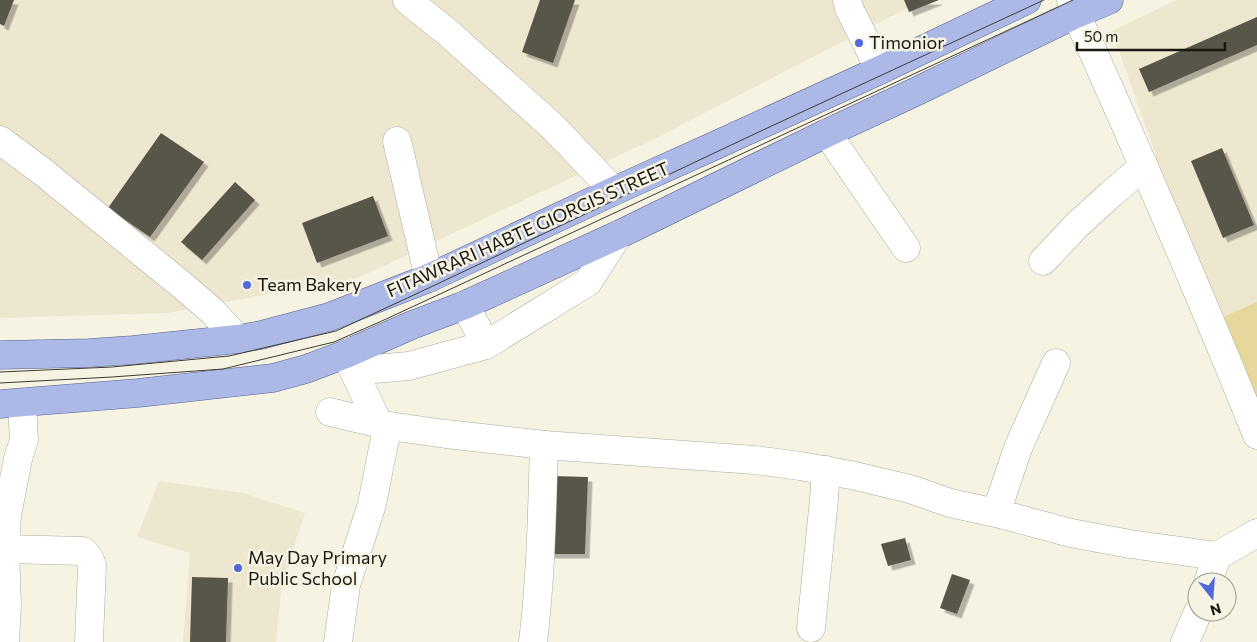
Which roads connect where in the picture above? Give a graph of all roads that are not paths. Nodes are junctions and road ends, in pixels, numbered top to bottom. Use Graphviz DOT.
graph roads {
  1 [pos="407,0"];
  2 [pos="847,0"];
  3 [pos="1027,0"];
  4 [pos="1110,0"];
  5 [pos="1074,7"];
  6 [pos="880,70"];
  7 [pos="827,133"];
  8 [pos="0,140"];
  9 [pos="397,141"];
  10 [pos="1144,166"];
  11 [pos="614,191"];
  12 [pos="618,236"];
  13 [pos="906,248"];
  14 [pos="1043,261"];
  15 [pos="429,278"];
  16 [pos="465,305"];
  17 [pos="238,339"];
  18 [pos="486,345"];
  19 [pos="349,353"];
  20 [pos="0,355"];
  21 [pos="1056,363"];
  22 [pos="11,403"];
  23 [pos="330,412"];
  24 [pos="384,425"];
  25 [pos="1257,435"];
  26 [pos="544,445"];
  27 [pos="826,470"];
  28 [pos="996,513"];
  29 [pos="1257,533"];
  30 [pos="5,549"];
  31 [pos="1217,556"];
  32 [pos="1211,572"];
  33 [pos="1194,622"];
  34 [pos="811,628"];
  35 [pos="6,642"];
  36 [pos="89,642"];
  37 [pos="338,642"];
  38 [pos="533,642"];
  39 [pos="1185,642"];
  1 -- 11 [label="street"];
  2 -- 6 [label="street"];
  3 -- 6 [label="main road, FITAWRARI HABTE GIORGIS STREET"];
  4 -- 5 [label="main road"];
  5 -- 7 [label="main road"];
  5 -- 10 [label="street"];
  6 -- 11 [label="main road, FITAWRARI HABTE GIORGIS STREET"];
  7 -- 12 [label="main road"];
  7 -- 13 [label="street"];
  8 -- 17 [label="street"];
  9 -- 15 [label="street"];
  10 -- 14 [label="street"];
  10 -- 25 [label="street"];
  11 -- 15 [label="main road, FITAWRARI HABTE GIORGIS STREET"];
  12 -- 16 [label="main road"];
  12 -- 18 [label="street"];
  15 -- 17 [label="main road, FITAWRARI HABTE GIORGIS STREET"];
  16 -- 18 [label="street"];
  16 -- 19 [label="main road"];
  17 -- 20 [label="main road, FITAWRARI HABTE GIORGIS STREET"];
  18 -- 19 [label="street"];
  19 -- 22 [label="main road"];
  19 -- 24 [label="street"];
  21 -- 28 [label="street"];
  22 -- 30 [label="street"];
  23 -- 24 [label="street"];
  24 -- 26 [label="street"];
  24 -- 37 [label="street"];
  26 -- 27 [label="street"];
  26 -- 38 [label="street"];
  27 -- 28 [label="street"];
  27 -- 34 [label="street"];
  28 -- 31 [label="street"];
  29 -- 31 [label="street"];
  30 -- 35 [label="street"];
  30 -- 36 [label="street"];
  31 -- 32 [label="street"];
  33 -- 39 [label="street"];
}
